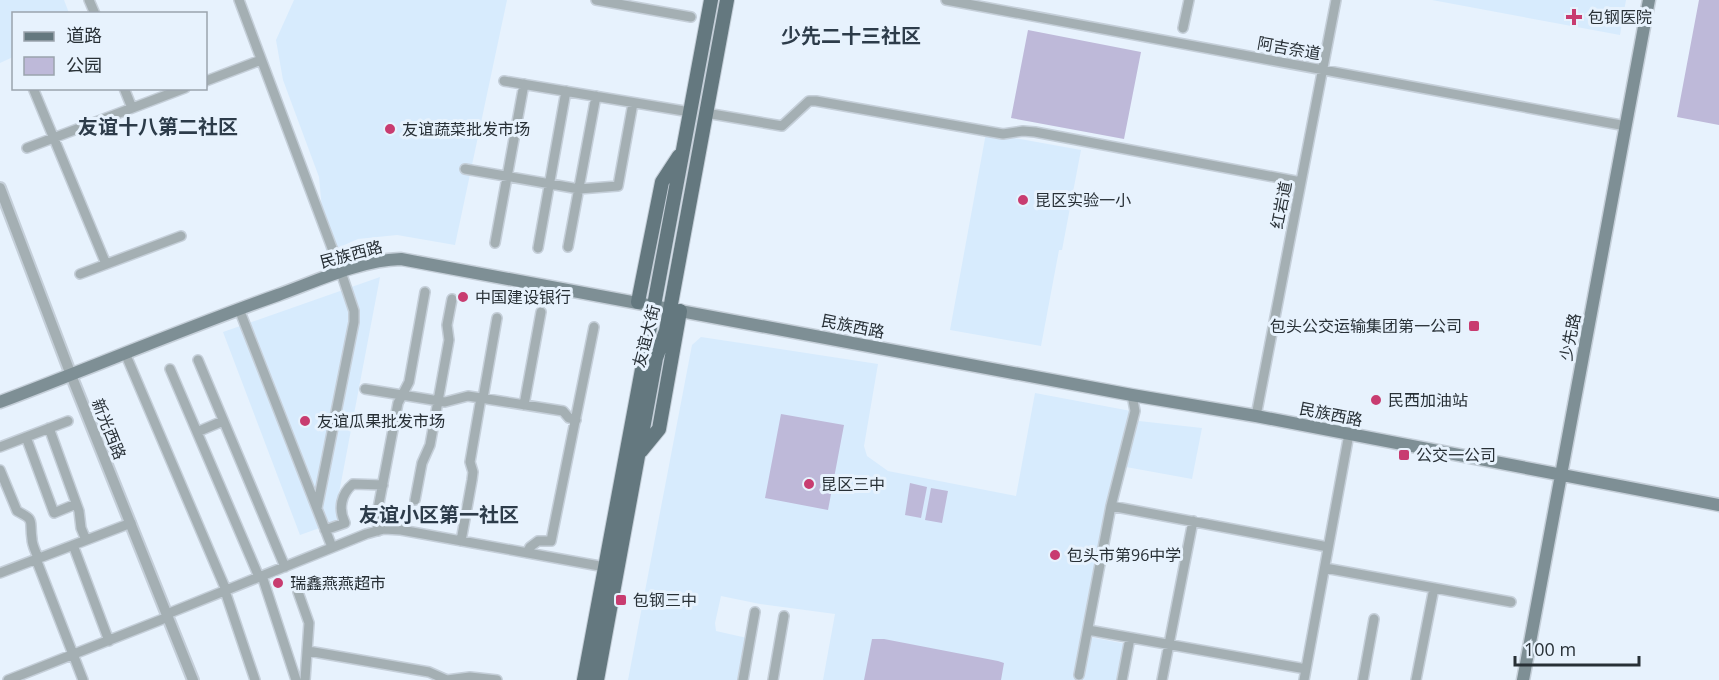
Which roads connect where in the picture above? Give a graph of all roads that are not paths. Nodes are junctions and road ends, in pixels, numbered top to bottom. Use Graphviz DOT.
graph roads {
  1 [pos="239,0"];
  2 [pos="596,0"];
  3 [pos="711,0"];
  4 [pos="727,0"];
  5 [pos="946,0"];
  6 [pos="1189,0"];
  7 [pos="1336,0"];
  8 [pos="1649,0"];
  9 [pos="690,17"];
  10 [pos="1183,28"];
  11 [pos="261,60"];
  12 [pos="1323,70"];
  13 [pos="207,81"];
  14 [pos="504,81"];
  15 [pos="524,84"];
  16 [pos="34,90"];
  17 [pos="125,90"];
  18 [pos="180,90"];
  19 [pos="566,91"];
  20 [pos="596,96"];
  21 [pos="633,103"];
  22 [pos="132,108"];
  23 [pos="690,112"];
  24 [pos="706,113"];
  25 [pos="1626,126"];
  26 [pos="54,138"];
  27 [pos="27,148"];
  28 [pos="683,149"];
  29 [pos="465,170"];
  30 [pos="507,177"];
  31 [pos="1301,182"];
  32 [pos="549,184"];
  33 [pos="0,188"];
  34 [pos="579,189"];
  35 [pos="181,236"];
  36 [pos="495,243"];
  37 [pos="568,247"];
  38 [pos="538,248"];
  39 [pos="663,258"];
  40 [pos="678,261"];
  41 [pos="106,264"];
  42 [pos="341,272"];
  43 [pos="80,274"];
  44 [pos="425,291"];
  45 [pos="452,299"];
  46 [pos="638,302"];
  47 [pos="654,305"];
  48 [pos="239,309"];
  49 [pos="675,310"];
  50 [pos="541,312"];
  51 [pos="497,318"];
  52 [pos="594,327"];
  53 [pos="125,353"];
  54 [pos="650,356"];
  55 [pos="198,360"];
  56 [pos="170,369"];
  57 [pos="71,375"];
  58 [pos="365,389"];
  59 [pos="1132,395"];
  60 [pos="400,396"];
  61 [pos="482,398"];
  62 [pos="438,401"];
  63 [pos="0,402"];
  64 [pos="524,405"];
  65 [pos="1256,416"];
  66 [pos="576,420"];
  67 [pos="68,421"];
  68 [pos="224,421"];
  69 [pos="49,428"];
  70 [pos="197,432"];
  71 [pos="1349,434"];
  72 [pos="26,437"];
  73 [pos="0,447"];
  74 [pos="640,452"];
  75 [pos="0,470"];
  76 [pos="1561,475"];
  77 [pos="383,485"];
  78 [pos="415,500"];
  79 [pos="76,504"];
  80 [pos="1719,505"];
  81 [pos="1111,506"];
  82 [pos="316,508"];
  83 [pos="1193,522"];
  84 [pos="131,523"];
  85 [pos="325,530"];
  86 [pos="378,531"];
  87 [pos="86,540"];
  88 [pos="461,541"];
  89 [pos="73,545"];
  90 [pos="1328,547"];
  91 [pos="332,548"];
  92 [pos="527,553"];
  93 [pos="37,559"];
  94 [pos="285,567"];
  95 [pos="605,567"];
  96 [pos="1324,568"];
  97 [pos="0,573"];
  98 [pos="261,577"];
  99 [pos="1434,588"];
  100 [pos="226,591"];
  101 [pos="297,592"];
  102 [pos="1511,602"];
  103 [pos="755,612"];
  104 [pos="168,615"];
  105 [pos="784,616"];
  106 [pos="1374,619"];
  107 [pos="1088,630"];
  108 [pos="1130,638"];
  109 [pos="109,641"];
  110 [pos="1169,645"];
  111 [pos="308,651"];
  112 [pos="73,655"];
  113 [pos="1306,669"];
  114 [pos="1079,675"];
  115 [pos="19,678"];
  116 [pos="586,679"];
  117 [pos="8,680"];
  118 [pos="82,680"];
  119 [pos="193,680"];
  120 [pos="255,680"];
  121 [pos="296,680"];
  122 [pos="305,680"];
  123 [pos="497,680"];
  124 [pos="743,680"];
  125 [pos="773,680"];
  126 [pos="1122,680"];
  127 [pos="1162,680"];
  128 [pos="1304,680"];
  129 [pos="1363,680"];
  130 [pos="1416,680"];
  131 [pos="1523,680"];
  1 -- 11 [label="street"];
  2 -- 9 [label="street"];
  3 -- 23 [label="main road, 友谊大街"];
  4 -- 24 [label="main road, 友谊大街"];
  5 -- 12 [label="street, 阿吉奈道"];
  6 -- 10 [label="street"];
  7 -- 12 [label="street, 红岩道"];
  8 -- 25 [label="main road, 少先路"];
  11 -- 13 [label="street"];
  11 -- 42 [label="street"];
  12 -- 25 [label="street, 阿吉奈道"];
  12 -- 31 [label="street, 红岩道"];
  14 -- 15 [label="street"];
  15 -- 19 [label="street"];
  15 -- 30 [label="street"];
  16 -- 26 [label="street"];
  17 -- 22 [label="street"];
  18 -- 22 [label="street"];
  19 -- 20 [label="street"];
  19 -- 32 [label="street"];
  20 -- 21 [label="street"];
  20 -- 34 [label="street"];
  21 -- 23 [label="street"];
  21 -- 34 [label="street"];
  22 -- 26 [label="street"];
  23 -- 28 [label="main road, 友谊大街"];
  24 -- 31 [label="street"];
  24 -- 40 [label="main road, 友谊大街"];
  25 -- 76 [label="main road, 少先路"];
  26 -- 27 [label="street"];
  26 -- 41 [label="street"];
  28 -- 39 [label="main road, 友谊大街"];
  28 -- 46 [label="main road"];
  29 -- 30 [label="street"];
  30 -- 32 [label="street"];
  30 -- 36 [label="street"];
  31 -- 65 [label="street, 红岩道"];
  32 -- 34 [label="street"];
  32 -- 38 [label="street"];
  33 -- 57 [label="street, 新光西路"];
  34 -- 37 [label="street"];
  35 -- 41 [label="street"];
  39 -- 40 [label="main road"];
  39 -- 47 [label="main road, 友谊大街"];
  40 -- 49 [label="main road, 友谊大街"];
  41 -- 43 [label="street"];
  42 -- 46 [label="main road, 民族西路"];
  42 -- 48 [label="main road, 民族西路"];
  42 -- 82 [label="street"];
  44 -- 60 [label="street"];
  45 -- 62 [label="street"];
  46 -- 47 [label="main road, 民族西路"];
  47 -- 49 [label="main road, 民族西路"];
  47 -- 54 [label="main road, 友谊大街"];
  48 -- 53 [label="main road, 民族西路"];
  48 -- 82 [label="street"];
  49 -- 54 [label="main road, 友谊大街"];
  49 -- 59 [label="main road, 民族西路"];
  49 -- 74 [label="main road"];
  50 -- 64 [label="street"];
  51 -- 61 [label="street"];
  52 -- 66 [label="street"];
  53 -- 57 [label="main road, 民族西路"];
  53 -- 100 [label="street"];
  54 -- 74 [label="main road, 友谊大街"];
  54 -- 95 [label="main road, 友谊大街"];
  55 -- 68 [label="street"];
  56 -- 70 [label="street"];
  57 -- 63 [label="main road, 民族西路"];
  57 -- 84 [label="street, 新光西路"];
  58 -- 60 [label="street"];
  59 -- 65 [label="main road, 民族西路"];
  59 -- 81 [label="street"];
  60 -- 62 [label="street"];
  60 -- 77 [label="street"];
  61 -- 62 [label="street"];
  61 -- 64 [label="street"];
  61 -- 88 [label="street"];
  62 -- 78 [label="street"];
  64 -- 66 [label="street"];
  65 -- 71 [label="main road, 民族西路"];
  66 -- 92 [label="street"];
  67 -- 69 [label="street"];
  68 -- 70 [label="street"];
  68 -- 94 [label="street"];
  69 -- 72 [label="street"];
  69 -- 79 [label="street"];
  70 -- 98 [label="street"];
  71 -- 76 [label="main road, 民族西路"];
  71 -- 90 [label="street"];
  72 -- 73 [label="street"];
  72 -- 79 [label="street"];
  74 -- 116 [label="main road, 友谊大街"];
  75 -- 93 [label="street"];
  76 -- 80 [label="main road, 民族西路"];
  76 -- 131 [label="main road, 少先路"];
  77 -- 85 [label="street"];
  77 -- 86 [label="street"];
  79 -- 87 [label="street"];
  81 -- 83 [label="street"];
  81 -- 107 [label="street"];
  82 -- 85 [label="street"];
  83 -- 90 [label="street"];
  83 -- 110 [label="street"];
  84 -- 87 [label="street"];
  84 -- 104 [label="street, 新光西路"];
  85 -- 91 [label="street"];
  86 -- 88 [label="street"];
  86 -- 91 [label="street"];
  87 -- 89 [label="street"];
  88 -- 92 [label="street"];
  89 -- 93 [label="street"];
  89 -- 109 [label="street"];
  90 -- 96 [label="street"];
  91 -- 94 [label="street"];
  92 -- 95 [label="street"];
  93 -- 97 [label="street"];
  93 -- 112 [label="street"];
  94 -- 98 [label="street"];
  95 -- 116 [label="main road, 友谊大街"];
  96 -- 99 [label="street"];
  96 -- 113 [label="street"];
  98 -- 100 [label="street"];
  98 -- 121 [label="street"];
  99 -- 102 [label="street"];
  99 -- 130 [label="street"];
  100 -- 104 [label="street"];
  100 -- 120 [label="street"];
  101 -- 111 [label="street"];
  103 -- 124 [label="street"];
  104 -- 109 [label="street"];
  104 -- 119 [label="street, 新光西路"];
  105 -- 125 [label="street"];
  106 -- 129 [label="street"];
  107 -- 108 [label="street"];
  107 -- 114 [label="street"];
  108 -- 110 [label="street"];
  108 -- 126 [label="street"];
  109 -- 112 [label="street"];
  110 -- 113 [label="street"];
  110 -- 127 [label="street"];
  111 -- 122 [label="street"];
  111 -- 123 [label="street"];
  112 -- 115 [label="street"];
  112 -- 118 [label="street"];
  113 -- 128 [label="street"];
  115 -- 117 [label="street"];
}
